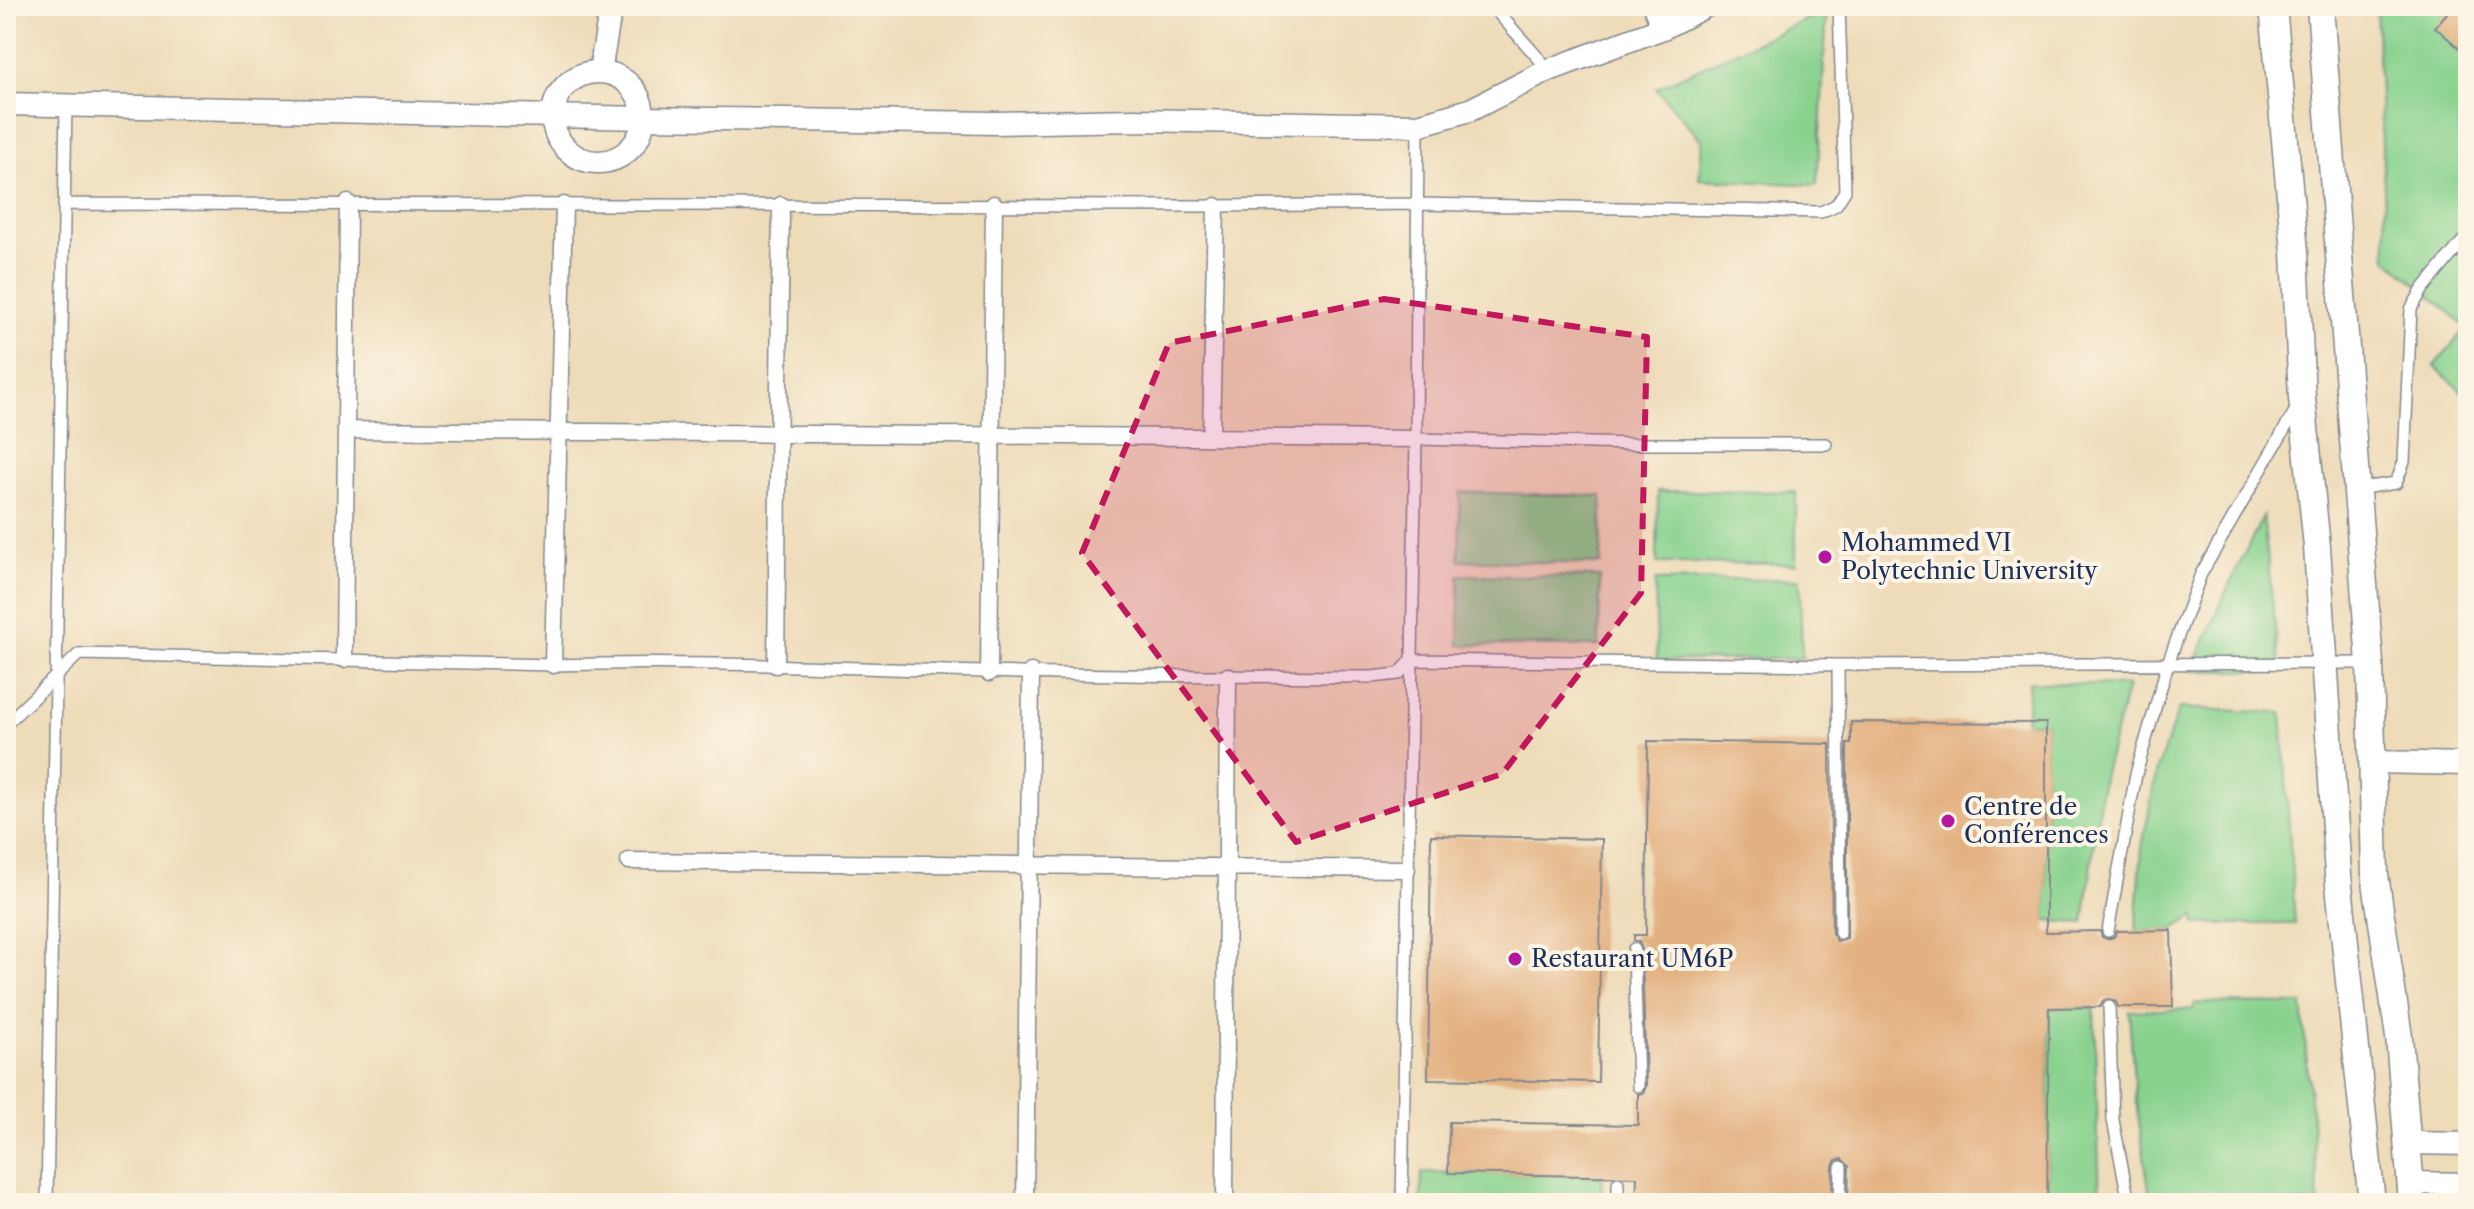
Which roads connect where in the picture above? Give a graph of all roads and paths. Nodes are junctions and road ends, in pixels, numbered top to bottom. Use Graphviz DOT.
graph roads {
  1 [pos="611,6"];
  2 [pos="1492,6"];
  3 [pos="1654,6"];
  4 [pos="1706,6"];
  5 [pos="1839,6"];
  6 [pos="2273,6"];
  7 [pos="2320,6"];
  8 [pos="1663,28"];
  9 [pos="1549,70"];
  10 [pos="600,72"];
  11 [pos="6,104"];
  12 [pos="66,105"];
  13 [pos="553,116"];
  14 [pos="644,118"];
  15 [pos="1418,125"];
  16 [pos="348,203"];
  17 [pos="65,204"];
  18 [pos="994,204"];
  19 [pos="1417,204"];
  20 [pos="564,205"];
  21 [pos="781,205"];
  22 [pos="1216,206"];
  23 [pos="2468,235"];
  24 [pos="2302,398"];
  25 [pos="346,430"];
  26 [pos="559,432"];
  27 [pos="778,434"];
  28 [pos="991,435"];
  29 [pos="1211,437"];
  30 [pos="1416,439"];
  31 [pos="1826,444"];
  32 [pos="2356,489"];
  33 [pos="344,659"];
  34 [pos="1412,660"];
  35 [pos="2168,663"];
  36 [pos="2323,663"];
  37 [pos="2370,663"];
  38 [pos="553,665"];
  39 [pos="776,665"];
  40 [pos="1838,665"];
  41 [pos="1031,672"];
  42 [pos="989,673"];
  43 [pos="57,674"];
  44 [pos="1228,676"];
  45 [pos="6,724"];
  46 [pos="2373,762"];
  47 [pos="2468,764"];
  48 [pos="629,861"];
  49 [pos="1029,865"];
  50 [pos="1227,867"];
  51 [pos="1407,869"];
  52 [pos="2108,931"];
  53 [pos="1840,933"];
  54 [pos="1634,949"];
  55 [pos="2109,1007"];
  56 [pos="1638,1086"];
  57 [pos="2408,1143"];
  58 [pos="2468,1144"];
  59 [pos="1841,1167"];
  60 [pos="1618,1183"];
  61 [pos="2468,1184"];
  62 [pos="2412,1193"];
  63 [pos="47,1203"];
  64 [pos="1025,1203"];
  65 [pos="1225,1203"];
  66 [pos="1402,1203"];
  67 [pos="1618,1203"];
  68 [pos="1840,1203"];
  69 [pos="2129,1203"];
  70 [pos="2372,1203"];
  1 -- 10 [label="street"];
  2 -- 9 [label="lane"];
  3 -- 8 [label="street"];
  4 -- 8 [label="street"];
  5 -- 19 [label="lane"];
  6 -- 24 [label="street"];
  7 -- 32 [label="street"];
  8 -- 9 [label="street"];
  9 -- 15 [label="street"];
  10 -- 13 [label="street"];
  10 -- 14 [label="street"];
  11 -- 12 [label="street"];
  12 -- 13 [label="street"];
  12 -- 17 [label="lane"];
  13 -- 14 [label="street"];
  13 -- 14 [label="street"];
  14 -- 15 [label="street"];
  15 -- 19 [label="lane"];
  16 -- 17 [label="lane"];
  16 -- 20 [label="lane"];
  16 -- 25 [label="street"];
  17 -- 43 [label="lane"];
  18 -- 21 [label="lane"];
  18 -- 22 [label="lane"];
  18 -- 28 [label="street"];
  19 -- 22 [label="lane"];
  19 -- 30 [label="lane"];
  20 -- 21 [label="lane"];
  20 -- 26 [label="street"];
  21 -- 27 [label="street"];
  22 -- 29 [label="street"];
  23 -- 32 [label="lane"];
  24 -- 35 [label="lane"];
  24 -- 36 [label="street"];
  25 -- 26 [label="street"];
  25 -- 33 [label="street"];
  26 -- 27 [label="street"];
  26 -- 38 [label="street"];
  27 -- 28 [label="street"];
  27 -- 39 [label="street"];
  28 -- 29 [label="street"];
  28 -- 42 [label="street"];
  29 -- 30 [label="street"];
  30 -- 31 [label="lane"];
  30 -- 34 [label="lane"];
  32 -- 37 [label="street"];
  33 -- 38 [label="lane"];
  33 -- 43 [label="lane"];
  34 -- 40 [label="lane"];
  34 -- 44 [label="lane"];
  34 -- 51 [label="lane"];
  35 -- 36 [label="lane"];
  35 -- 40 [label="lane"];
  35 -- 52 [label="lane"];
  36 -- 37 [label="lane"];
  36 -- 70 [label="street"];
  37 -- 46 [label="street"];
  38 -- 39 [label="lane"];
  39 -- 42 [label="lane"];
  40 -- 53 [label="lane"];
  41 -- 42 [label="lane"];
  41 -- 44 [label="lane"];
  41 -- 49 [label="street"];
  43 -- 45 [label="lane"];
  43 -- 63 [label="lane"];
  44 -- 50 [label="street"];
  46 -- 47 [label="street"];
  46 -- 57 [label="street"];
  48 -- 49 [label="street"];
  49 -- 50 [label="street"];
  49 -- 64 [label="street"];
  50 -- 51 [label="street"];
  50 -- 65 [label="street"];
  51 -- 66 [label="lane"];
  54 -- 56 [label="lane"];
  55 -- 69 [label="lane"];
  57 -- 58 [label="street"];
  57 -- 62 [label="street"];
  59 -- 68 [label="lane"];
  60 -- 67 [label="lane"];
  61 -- 62 [label="street"];
}
